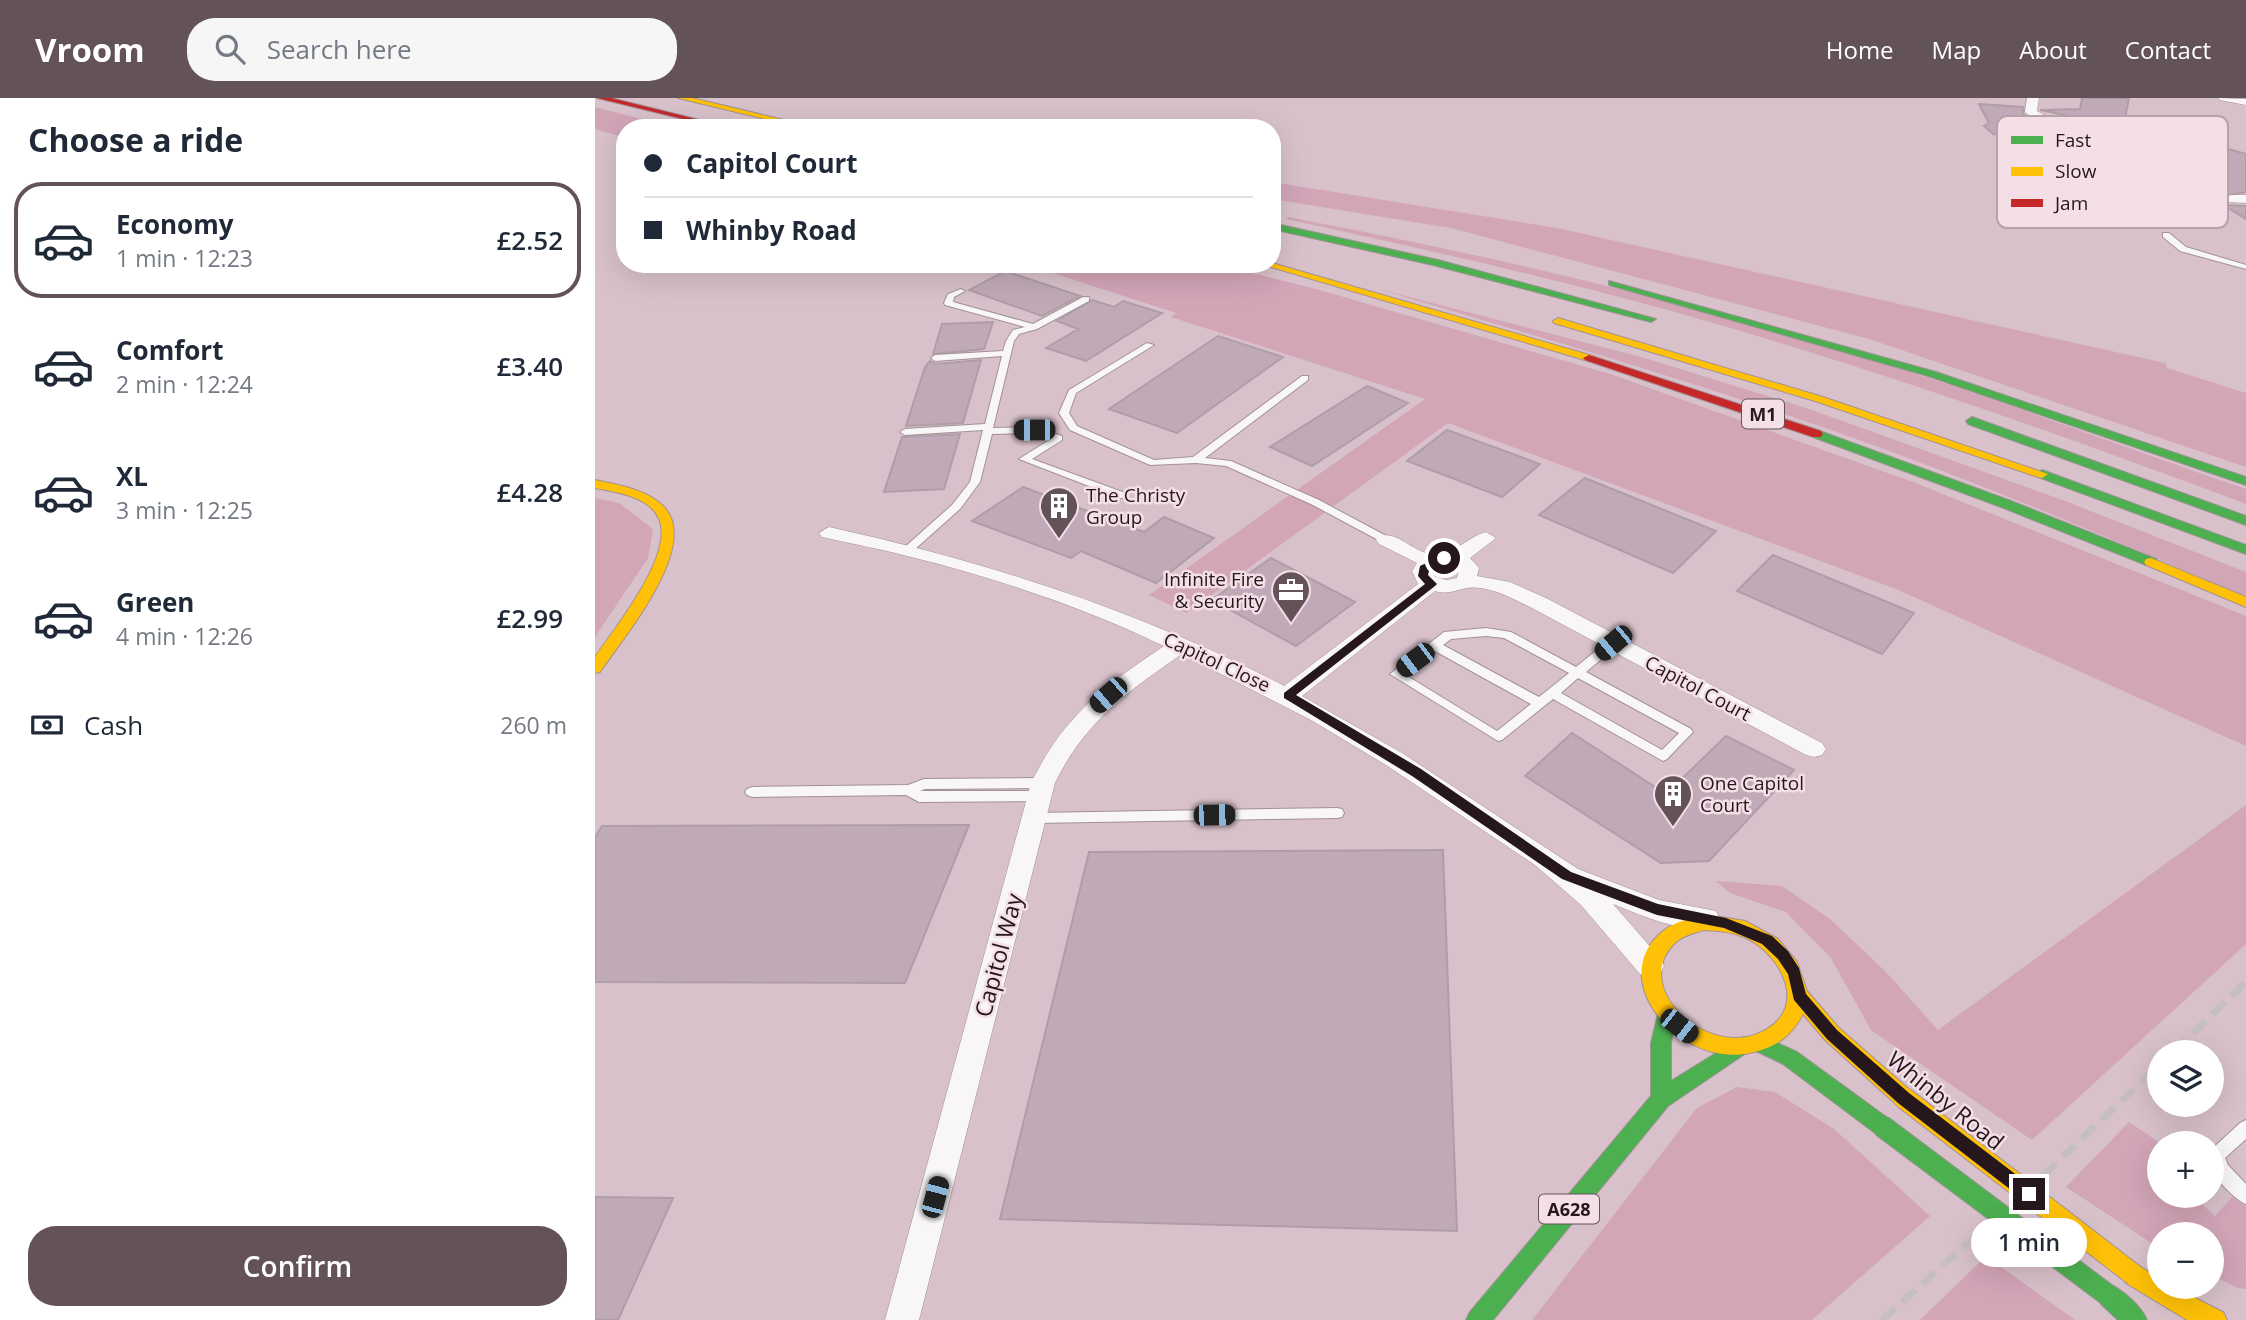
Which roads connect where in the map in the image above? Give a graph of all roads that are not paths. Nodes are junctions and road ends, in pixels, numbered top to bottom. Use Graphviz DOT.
graph roads {
  1 [pos="601,98"];
  2 [pos="682,98"];
  3 [pos="2033,98"];
  4 [pos="2224,98"];
  5 [pos="2246,102"];
  6 [pos="2037,116"];
  7 [pos="689,119"];
  8 [pos="774,119"];
  9 [pos="1281,228"];
  10 [pos="2166,235"];
  11 [pos="1281,253"];
  12 [pos="1304,258"];
  13 [pos="2246,267"];
  14 [pos="1281,268"];
  15 [pos="1591,277"];
  16 [pos="961,291"];
  17 [pos="1086,299"];
  18 [pos="1547,318"];
  19 [pos="1671,325"];
  20 [pos="1034,327"];
  21 [pos="1150,345"];
  22 [pos="1007,353"];
  23 [pos="935,358"];
  24 [pos="1305,379"];
  25 [pos="1961,417"];
  26 [pos="988,429"];
  27 [pos="905,432"];
  28 [pos="1196,460"];
  29 [pos="2246,481"];
  30 [pos="595,484"];
  31 [pos="1124,496"];
  32 [pos="2246,521"];
  33 [pos="829,533"];
  34 [pos="1486,538"];
  35 [pos="1386,540"];
  36 [pos="910,548"];
  37 [pos="2246,550"];
  38 [pos="1456,559"];
  39 [pos="1430,562"];
  40 [pos="1466,581"];
  41 [pos="1431,584"];
  42 [pos="2246,602"];
  43 [pos="1613,643"];
  44 [pos="1180,645"];
  45 [pos="1434,645"];
  46 [pos="595,668"];
  47 [pos="1578,672"];
  48 [pos="1552,694"];
  49 [pos="1288,695"];
  50 [pos="1540,703"];
  51 [pos="1814,749"];
  52 [pos="752,792"];
  53 [pos="1039,799"];
  54 [pos="1337,813"];
  55 [pos="1567,875"];
  56 [pos="1726,923"];
  57 [pos="1650,966"];
  58 [pos="1799,996"];
  59 [pos="1666,1016"];
  60 [pos="1752,1045"];
  61 [pos="1661,1098"];
  62 [pos="2246,1128"];
  63 [pos="2246,1196"];
  64 [pos="902,1320"];
  65 [pos="1478,1320"];
  66 [pos="2135,1320"];
  67 [pos="2215,1320"];
  1 -- 7 [label="main road"];
  2 -- 8 [label="main road"];
  3 -- 6 [label="street"];
  4 -- 5 [label="street"];
  9 -- 19 [label="main road"];
  10 -- 13 [label="lane"];
  11 -- 12 [label="main road"];
  14 -- 42 [label="main road, M1"];
  15 -- 29 [label="main road"];
  16 -- 20 [label="lane"];
  17 -- 20 [label="lane"];
  18 -- 37 [label="main road, M1"];
  20 -- 22 [label="lane"];
  21 -- 28 [label="lane"];
  22 -- 23 [label="lane"];
  22 -- 26 [label="lane"];
  24 -- 28 [label="lane"];
  25 -- 32 [label="main road"];
  26 -- 27 [label="lane"];
  26 -- 31 [label="lane"];
  26 -- 36 [label="lane"];
  28 -- 35 [label="lane"];
  30 -- 46 [label="main road"];
  33 -- 36 [label="street, Capitol Close"];
  34 -- 38 [label="street"];
  35 -- 39 [label="street"];
  36 -- 44 [label="street, Capitol Close"];
  38 -- 39 [label="street"];
  38 -- 40 [label="street"];
  39 -- 41 [label="street"];
  40 -- 41 [label="street, Capitol Court"];
  40 -- 43 [label="street, Capitol Court"];
  41 -- 49 [label="street"];
  43 -- 47 [label="lane"];
  43 -- 51 [label="street, Capitol Court"];
  44 -- 49 [label="street, Capitol Close"];
  44 -- 53 [label="street, Capitol Way"];
  45 -- 47 [label="lane"];
  45 -- 50 [label="lane"];
  45 -- 50 [label="lane"];
  47 -- 48 [label="lane"];
  47 -- 48 [label="lane"];
  48 -- 50 [label="lane"];
  49 -- 55 [label="street, Capitol Close"];
  52 -- 53 [label="lane"];
  53 -- 54 [label="lane"];
  53 -- 64 [label="street, Capitol Way"];
  55 -- 56 [label="street, Capitol Close"];
  55 -- 57 [label="street, Capitol Close"];
  56 -- 57 [label="main road"];
  56 -- 58 [label="main road"];
  57 -- 59 [label="main road"];
  58 -- 60 [label="main road"];
  58 -- 67 [label="main road, Whinby Road, bridge"];
  59 -- 60 [label="main road"];
  59 -- 61 [label="main road"];
  60 -- 61 [label="main road, A628"];
  60 -- 66 [label="main road, bridge"];
  61 -- 65 [label="main road, A628"];
  62 -- 63 [label="lane"];
}
